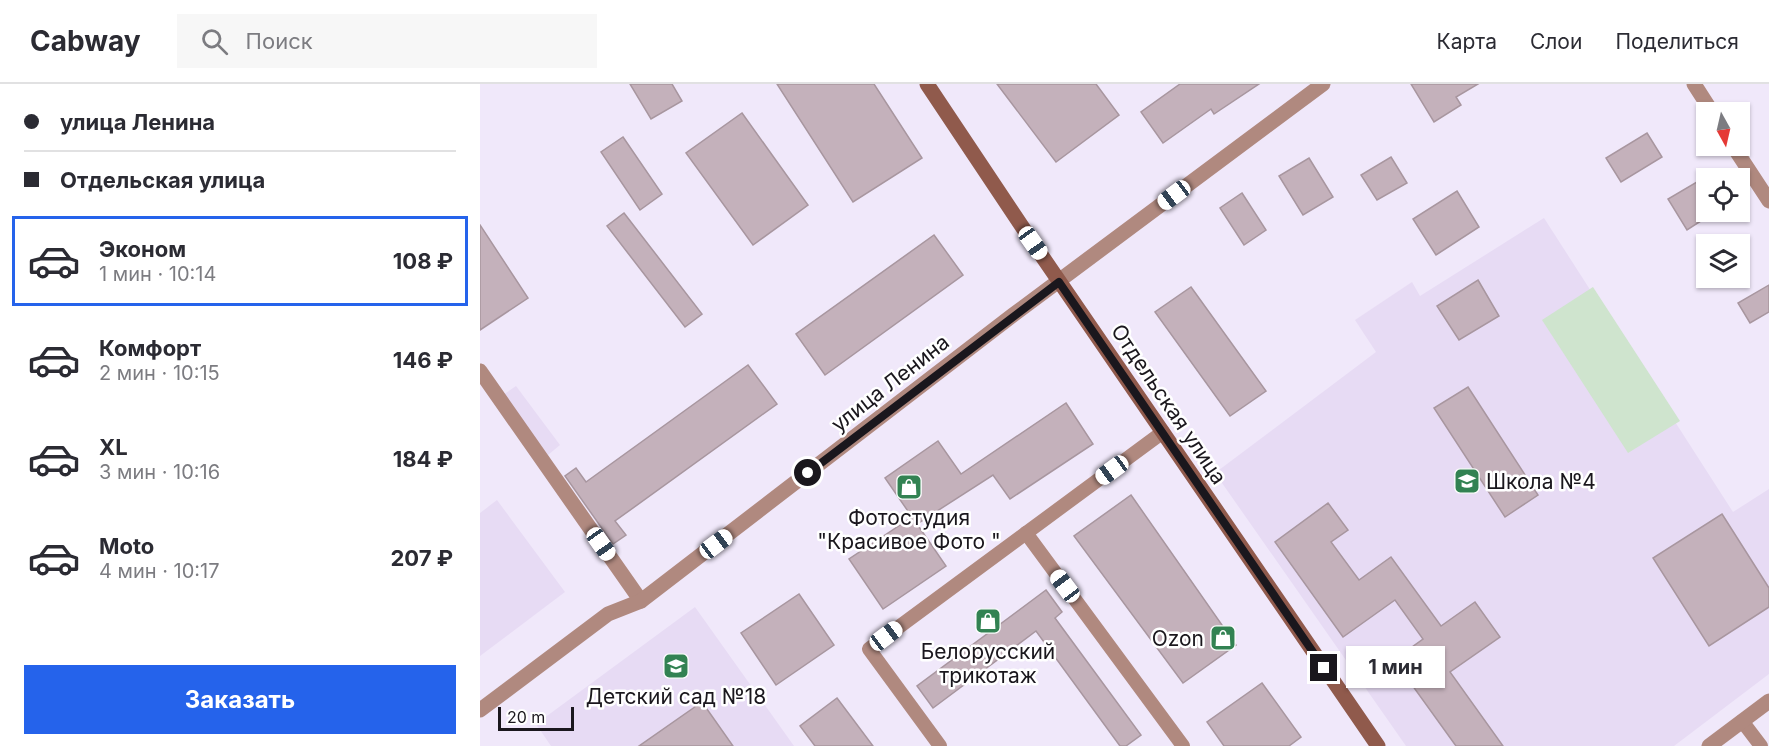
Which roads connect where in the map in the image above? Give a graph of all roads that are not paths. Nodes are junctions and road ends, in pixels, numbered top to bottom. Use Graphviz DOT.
graph roads {
  1 [pos="927,84"];
  2 [pos="1323,84"];
  3 [pos="1694,84"];
  4 [pos="1706,102"];
  5 [pos="1740,156"];
  6 [pos="1769,201"];
  7 [pos="1059,282"];
  8 [pos="480,371"];
  9 [pos="1163,432"];
  10 [pos="1026,533"];
  11 [pos="641,601"];
  12 [pos="1769,701"];
  13 [pos="480,710"];
  14 [pos="1742,721"];
  15 [pos="940,746"];
  16 [pos="1183,746"];
  17 [pos="1378,746"];
  18 [pos="1709,746"];
  19 [pos="1761,746"];
  1 -- 7 [label="street, Отдельская улица"];
  2 -- 7 [label="street, улица Ленина"];
  3 -- 4 [label="street"];
  5 -- 6 [label="street"];
  7 -- 9 [label="street, Отдельская улица"];
  7 -- 11 [label="street, улица Ленина"];
  8 -- 11 [label="street"];
  9 -- 10 [label="lane"];
  9 -- 17 [label="street, Отдельская улица"];
  10 -- 15 [label="lane"];
  10 -- 16 [label="lane"];
  11 -- 13 [label="street, улица Ленина"];
  12 -- 14 [label="street"];
  14 -- 18 [label="street"];
  14 -- 19 [label="lane"];
}
